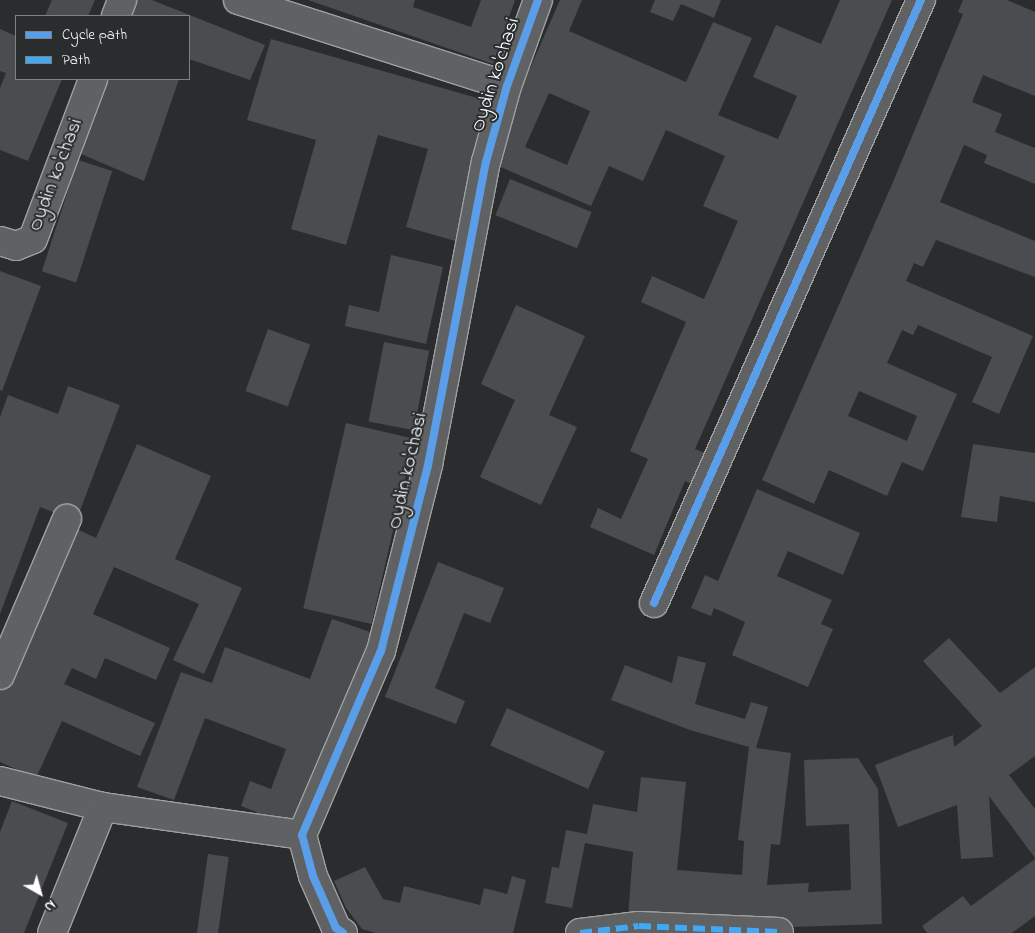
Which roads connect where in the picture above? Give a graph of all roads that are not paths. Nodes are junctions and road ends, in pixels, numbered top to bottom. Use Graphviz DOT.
graph roads {
  1 [pos="122,0"];
  2 [pos="238,0"];
  3 [pos="538,0"];
  4 [pos="921,0"];
  5 [pos="116,15"];
  6 [pos="92,80"];
  7 [pos="507,86"];
  8 [pos="0,241"];
  9 [pos="67,519"];
  10 [pos="654,603"];
  11 [pos="0,675"];
  12 [pos="0,780"];
  13 [pos="103,807"];
  14 [pos="302,835"];
  15 [pos="779,932"];
  16 [pos="52,933"];
  17 [pos="343,933"];
  18 [pos="580,933"];
  1 -- 5 [label="street"];
  2 -- 7 [label="street, Oydin ko'chasi"];
  3 -- 7 [label="street, Oydin ko'chasi"];
  4 -- 10 [label="street"];
  6 -- 8 [label="street, Oydin ko'chasi"];
  7 -- 14 [label="street, Oydin ko'chasi"];
  9 -- 11 [label="street"];
  12 -- 13 [label="street"];
  13 -- 14 [label="street"];
  13 -- 16 [label="street"];
  14 -- 17 [label="street"];
  15 -- 18 [label="street"];
}
